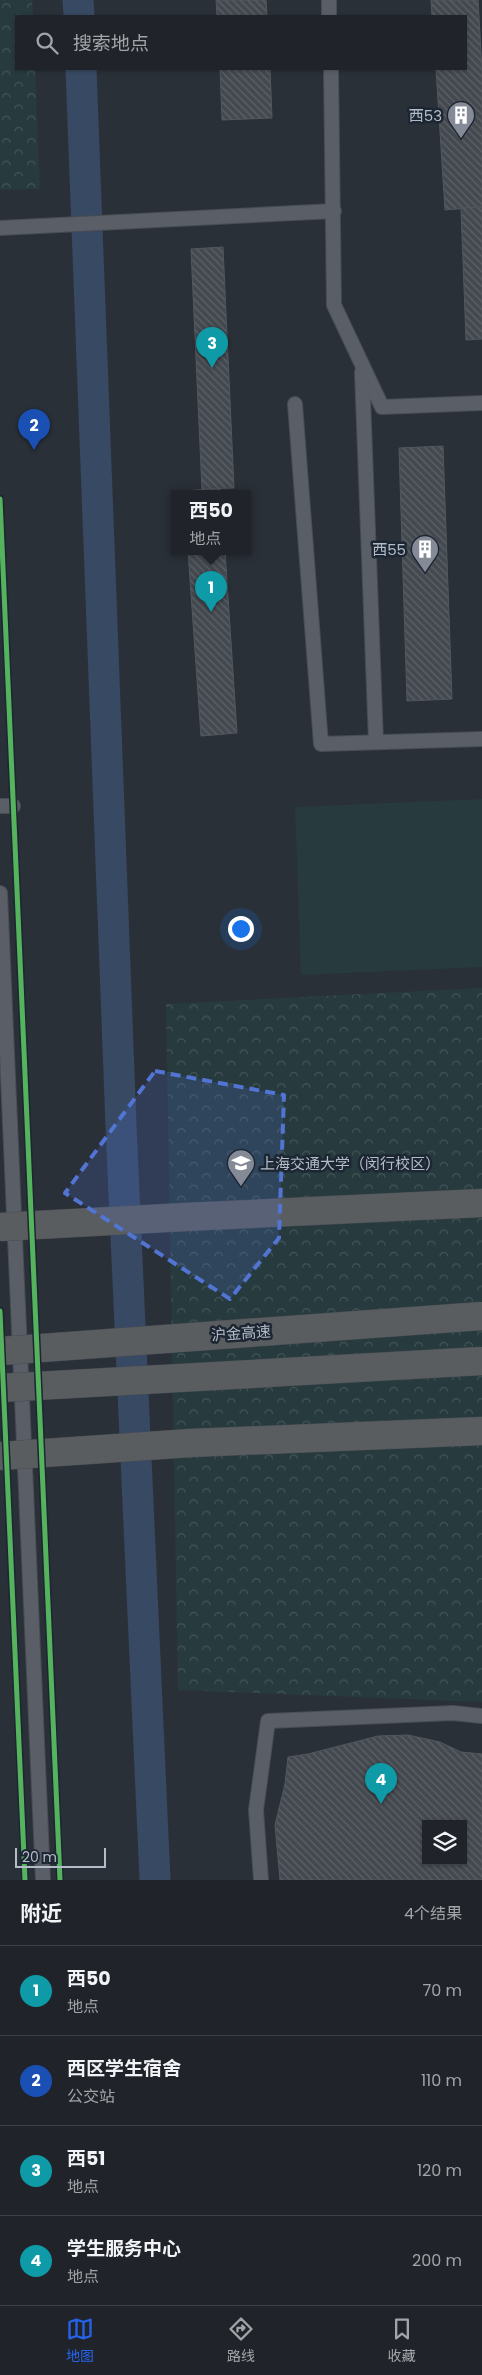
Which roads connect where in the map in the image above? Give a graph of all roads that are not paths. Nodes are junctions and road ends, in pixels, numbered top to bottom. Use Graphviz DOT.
graph roads {
  1 [pos="329,0"];
  2 [pos="330,15"];
  3 [pos="331,70"];
  4 [pos="334,211"];
  5 [pos="0,228"];
  6 [pos="362,366"];
  7 [pos="482,403"];
  8 [pos="295,404"];
  9 [pos="482,739"];
  10 [pos="376,742"];
  11 [pos="0,893"];
  12 [pos="482,1203"];
  13 [pos="0,1227"];
  14 [pos="482,1316"];
  15 [pos="0,1350"];
  16 [pos="482,1361"];
  17 [pos="0,1388"];
  18 [pos="482,1430"];
  19 [pos="0,1456"];
  20 [pos="482,1716"];
  21 [pos="43,1880"];
  22 [pos="261,1880"];
  1 -- 2 [label="lane"];
  3 -- 4 [label="lane"];
  4 -- 5 [label="lane"];
  4 -- 6 [label="lane"];
  6 -- 7 [label="lane"];
  6 -- 10 [label="lane"];
  8 -- 10 [label="lane"];
  9 -- 10 [label="lane"];
  11 -- 21 [label="lane"];
  12 -- 13 [label="highway, bridge"];
  14 -- 15 [label="highway, 沪金高速, bridge"];
  16 -- 17 [label="highway, bridge"];
  18 -- 19 [label="highway, bridge"];
  20 -- 22 [label="lane"];
}
